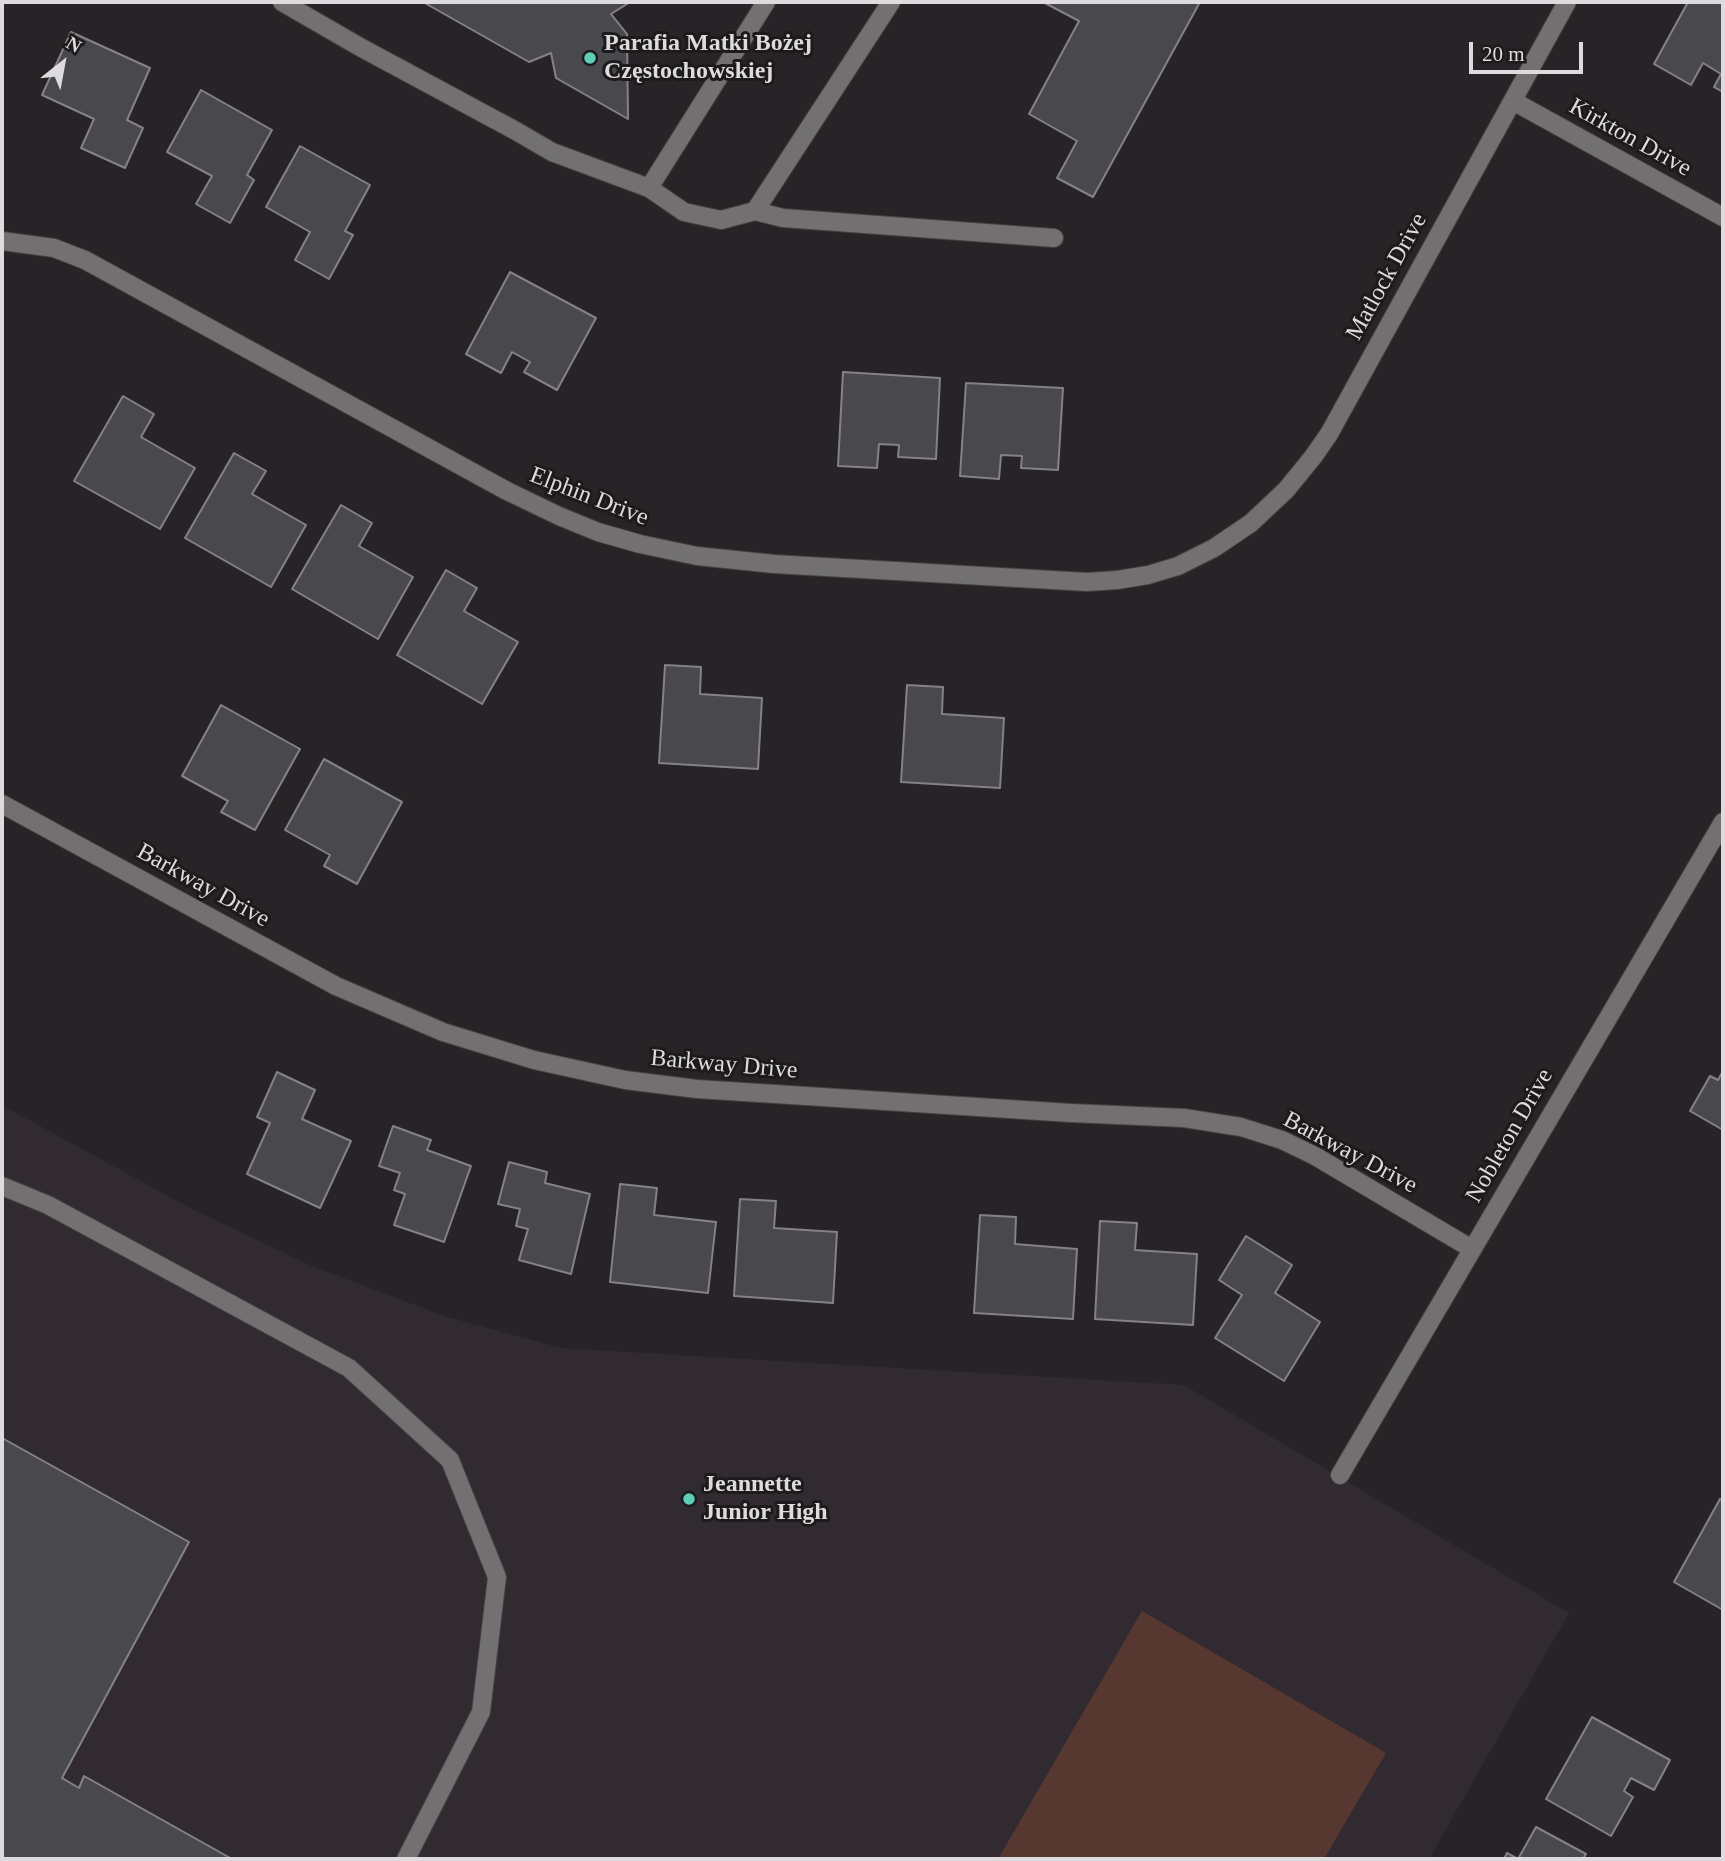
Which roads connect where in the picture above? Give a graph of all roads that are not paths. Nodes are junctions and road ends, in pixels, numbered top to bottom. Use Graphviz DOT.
graph roads {
  1 [pos="282,2"];
  2 [pos="765,2"];
  3 [pos="891,2"];
  4 [pos="1567,2"];
  5 [pos="1513,101"];
  6 [pos="649,188"];
  7 [pos="755,211"];
  8 [pos="1723,217"];
  9 [pos="1054,238"];
  10 [pos="2,241"];
  11 [pos="1214,548"];
  12 [pos="2,804"];
  13 [pos="1723,822"];
  14 [pos="2,1186"];
  15 [pos="1472,1249"];
  16 [pos="1340,1475"];
  17 [pos="406,1859"];
  1 -- 6 [label="street"];
  2 -- 6 [label="street"];
  3 -- 7 [label="street"];
  4 -- 5 [label="street, Matlock Drive"];
  5 -- 8 [label="street, Kirkton Drive"];
  5 -- 11 [label="street, Matlock Drive"];
  6 -- 7 [label="street"];
  7 -- 9 [label="street"];
  10 -- 11 [label="street, Elphin Drive"];
  12 -- 15 [label="street, Barkway Drive"];
  13 -- 15 [label="street, Nobleton Drive"];
  14 -- 17 [label="street"];
  15 -- 16 [label="street, Nobleton Drive"];
}
